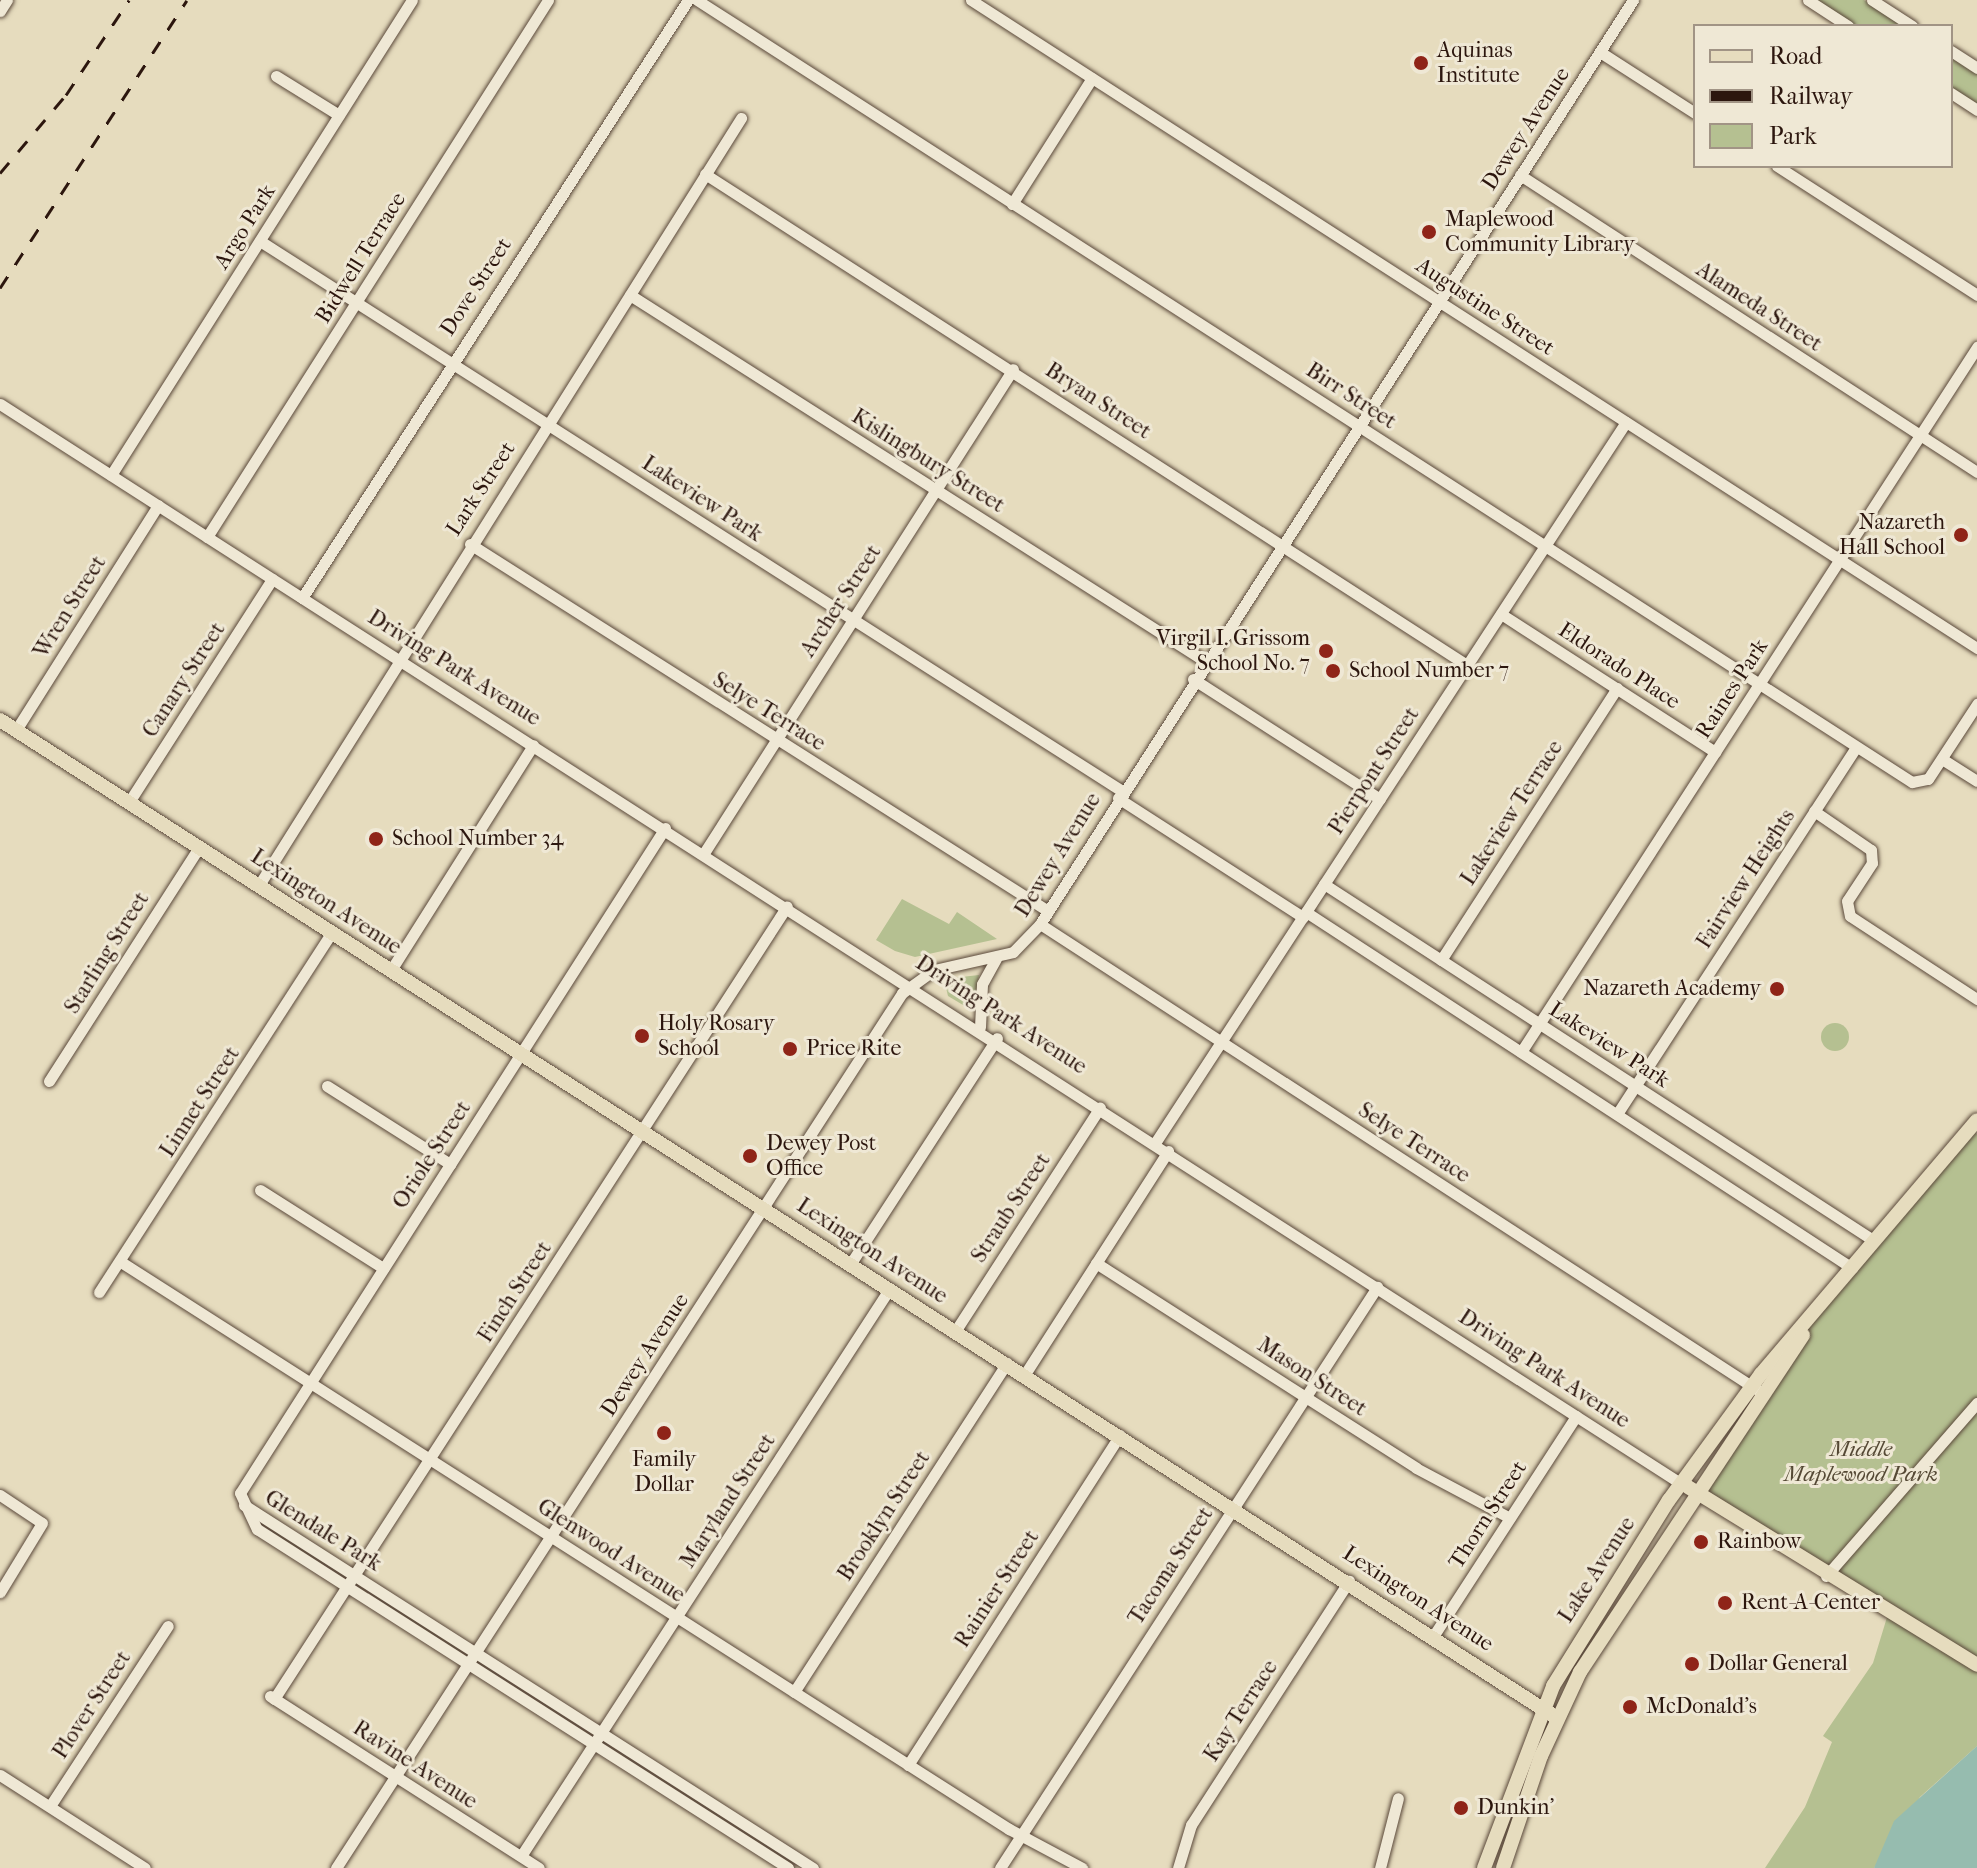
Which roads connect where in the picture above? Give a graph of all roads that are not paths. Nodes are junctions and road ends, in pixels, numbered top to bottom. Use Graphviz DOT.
graph roads {
  1 [pos="7,0"];
  2 [pos="412,0"];
  3 [pos="548,0"];
  4 [pos="688,0"];
  5 [pos="697,0"];
  6 [pos="971,0"];
  7 [pos="1633,0"];
  8 [pos="1808,0"];
  9 [pos="1872,0"];
  10 [pos="0,11"];
  11 [pos="1845,24"];
  12 [pos="1909,24"];
  13 [pos="1600,52"];
  14 [pos="1953,52"];
  15 [pos="1977,68"];
  16 [pos="276,76"];
  17 [pos="1092,78"];
  18 [pos="1953,94"];
  19 [pos="1977,110"];
  20 [pos="1693,112"];
  21 [pos="339,115"];
  22 [pos="741,118"];
  23 [pos="1780,168"];
  24 [pos="705,174"];
  25 [pos="1520,175"];
  26 [pos="1012,204"];
  27 [pos="260,241"];
  28 [pos="630,295"];
  29 [pos="1977,295"];
  30 [pos="1438,301"];
  31 [pos="356,302"];
  32 [pos="1977,347"];
  33 [pos="451,363"];
  34 [pos="1013,369"];
  35 [pos="0,404"];
  36 [pos="1626,422"];
  37 [pos="547,424"];
  38 [pos="1358,424"];
  39 [pos="1920,435"];
  40 [pos="1977,472"];
  41 [pos="111,475"];
  42 [pos="936,490"];
  43 [pos="158,505"];
  44 [pos="207,537"];
  45 [pos="1281,543"];
  46 [pos="470,544"];
  47 [pos="1545,546"];
  48 [pos="1840,559"];
  49 [pos="272,579"];
  50 [pos="302,598"];
  51 [pos="1501,614"];
  52 [pos="853,619"];
  53 [pos="1977,648"];
  54 [pos="399,659"];
  55 [pos="1205,661"];
  56 [pos="1467,665"];
  57 [pos="1193,679"];
  58 [pos="1759,684"];
  59 [pos="1617,688"];
  60 [pos="1977,704"];
  61 [pos="0,720"];
  62 [pos="16,730"];
  63 [pos="776,740"];
  64 [pos="533,745"];
  65 [pos="1856,747"];
  66 [pos="1715,752"];
  67 [pos="1942,759"];
  68 [pos="1977,781"];
  69 [pos="1120,794"];
  70 [pos="1380,799"];
  71 [pos="129,802"];
  72 [pos="1814,811"];
  73 [pos="665,828"];
  74 [pos="199,847"];
  75 [pos="704,853"];
  76 [pos="1324,884"];
  77 [pos="259,885"];
  78 [pos="787,906"];
  79 [pos="1048,911"];
  80 [pos="1304,914"];
  81 [pos="1040,924"];
  82 [pos="332,932"];
  83 [pos="996,959"];
  84 [pos="1441,960"];
  85 [pos="391,970"];
  86 [pos="912,983"];
  87 [pos="1977,999"];
  88 [pos="1539,1024"];
  89 [pos="980,1027"];
  90 [pos="997,1038"];
  91 [pos="1220,1043"];
  92 [pos="522,1052"];
  93 [pos="1521,1052"];
  94 [pos="49,1081"];
  95 [pos="1635,1085"];
  96 [pos="327,1086"];
  97 [pos="1100,1107"];
  98 [pos="1617,1114"];
  99 [pos="1977,1120"];
  100 [pos="643,1130"];
  101 [pos="1155,1143"];
  102 [pos="1168,1151"];
  103 [pos="450,1164"];
  104 [pos="260,1190"];
  105 [pos="764,1208"];
  106 [pos="1873,1240"];
  107 [pos="121,1262"];
  108 [pos="851,1263"];
  109 [pos="1096,1263"];
  110 [pos="383,1268"];
  111 [pos="1852,1268"];
  112 [pos="1377,1287"];
  113 [pos="890,1288"];
  114 [pos="99,1292"];
  115 [pos="956,1330"];
  116 [pos="1805,1330"];
  117 [pos="1007,1363"];
  118 [pos="1025,1374"];
  119 [pos="309,1382"];
  120 [pos="1752,1386"];
  121 [pos="1766,1396"];
  122 [pos="1305,1397"];
  123 [pos="1977,1403"];
  124 [pos="1576,1416"];
  125 [pos="1120,1435"];
  126 [pos="430,1459"];
  127 [pos="1680,1483"];
  128 [pos="1695,1492"];
  129 [pos="0,1495"];
  130 [pos="244,1505"];
  131 [pos="1233,1507"];
  132 [pos="1510,1518"];
  133 [pos="551,1537"];
  134 [pos="355,1575"];
  135 [pos="1826,1576"];
  136 [pos="1349,1581"];
  137 [pos="347,1587"];
  138 [pos="0,1592"];
  139 [pos="677,1617"];
  140 [pos="168,1626"];
  141 [pos="1434,1635"];
  142 [pos="476,1653"];
  143 [pos="469,1664"];
  144 [pos="1977,1665"];
  145 [pos="794,1692"];
  146 [pos="272,1697"];
  147 [pos="1543,1706"];
  148 [pos="1557,1718"];
  149 [pos="602,1733"];
  150 [pos="594,1744"];
  151 [pos="908,1765"];
  152 [pos="0,1775"];
  153 [pos="396,1776"];
  154 [pos="1398,1798"];
  155 [pos="50,1806"];
  156 [pos="1021,1836"];
  157 [pos="521,1856"];
  158 [pos="145,1868"];
  159 [pos="336,1868"];
  160 [pos="539,1868"];
  161 [pos="788,1868"];
  162 [pos="813,1868"];
  163 [pos="1000,1868"];
  164 [pos="1082,1868"];
  165 [pos="1178,1868"];
  166 [pos="1380,1868"];
  167 [pos="1484,1868"];
  168 [pos="1503,1868"];
  1 -- 10 [label="street"];
  2 -- 21 [label="street, Argo Park"];
  3 -- 31 [label="street, Bidwell Terrace"];
  4 -- 33 [label="street, Dove Street"];
  5 -- 26 [label="street, Birr Street"];
  6 -- 17 [label="street, Augustine Street"];
  7 -- 13 [label="street, Dewey Avenue"];
  8 -- 11 [label="street"];
  9 -- 12 [label="street"];
  13 -- 20 [label="street"];
  13 -- 25 [label="street, Dewey Avenue"];
  14 -- 15 [label="street"];
  16 -- 21 [label="street"];
  17 -- 26 [label="street"];
  17 -- 30 [label="street, Augustine Street"];
  18 -- 19 [label="street"];
  21 -- 27 [label="street, Argo Park"];
  22 -- 24 [label="street, Lark Street"];
  23 -- 29 [label="street"];
  24 -- 28 [label="street, Lark Street"];
  24 -- 34 [label="street, Bryan Street"];
  25 -- 30 [label="street, Dewey Avenue"];
  25 -- 39 [label="street, Alameda Street"];
  26 -- 38 [label="street, Birr Street"];
  27 -- 31 [label="street, Lakeview Park"];
  27 -- 41 [label="street, Argo Park"];
  28 -- 37 [label="street, Lark Street"];
  28 -- 42 [label="street, Kislingbury Street"];
  30 -- 36 [label="street, Augustine Street"];
  30 -- 38 [label="street, Dewey Avenue"];
  31 -- 33 [label="street, Lakeview Park"];
  31 -- 44 [label="street, Bidwell Terrace"];
  32 -- 39 [label="street, Raines Park"];
  33 -- 37 [label="street, Lakeview Park"];
  33 -- 50 [label="street, Dove Street"];
  34 -- 42 [label="street, Archer Street"];
  34 -- 45 [label="street, Bryan Street"];
  35 -- 41 [label="street, Driving Park Avenue"];
  36 -- 47 [label="street, Pierpont Street"];
  36 -- 48 [label="street, Augustine Street"];
  37 -- 46 [label="street, Lark Street"];
  37 -- 52 [label="street, Lakeview Park"];
  38 -- 45 [label="street, Dewey Avenue"];
  38 -- 47 [label="street, Birr Street"];
  39 -- 40 [label="street, Alameda Street"];
  39 -- 48 [label="street, Raines Park"];
  41 -- 43 [label="street, Driving Park Avenue"];
  42 -- 52 [label="street, Archer Street"];
  42 -- 55 [label="street, Kislingbury Street"];
  43 -- 44 [label="street, Driving Park Avenue"];
  43 -- 62 [label="street, Wren Street"];
  44 -- 49 [label="street, Driving Park Avenue"];
  45 -- 55 [label="street, Dewey Avenue"];
  45 -- 56 [label="street, Bryan Street"];
  46 -- 54 [label="street, Lark Street"];
  46 -- 63 [label="street, Selye Terrace"];
  47 -- 51 [label="street, Pierpont Street"];
  47 -- 58 [label="street, Birr Street"];
  48 -- 53 [label="street, Augustine Street"];
  48 -- 58 [label="street, Raines Park"];
  49 -- 50 [label="street, Driving Park Avenue"];
  49 -- 71 [label="street, Canary Street"];
  50 -- 54 [label="street, Driving Park Avenue"];
  51 -- 56 [label="street, Pierpont Street"];
  51 -- 59 [label="street, Eldorado Place"];
  52 -- 63 [label="street, Archer Street"];
  52 -- 69 [label="street, Lakeview Park"];
  54 -- 64 [label="street, Driving Park Avenue"];
  54 -- 77 [label="street, Lark Street"];
  55 -- 57 [label="street, Dewey Avenue"];
  56 -- 70 [label="street, Pierpont Street"];
  57 -- 69 [label="street, Dewey Avenue"];
  57 -- 70 [label="street"];
  58 -- 65 [label="street, Birr Street"];
  58 -- 66 [label="street, Raines Park"];
  59 -- 66 [label="street, Eldorado Place"];
  59 -- 84 [label="street, Lakeview Terrace"];
  60 -- 67 [label="street"];
  61 -- 62 [label="main road, Lexington Avenue"];
  62 -- 71 [label="main road, Lexington Avenue"];
  63 -- 75 [label="street, Archer Street"];
  63 -- 79 [label="street, Selye Terrace"];
  64 -- 73 [label="street, Driving Park Avenue"];
  64 -- 85 [label="street"];
  65 -- 67 [label="street, Birr Street"];
  65 -- 72 [label="street, Fairview Heights"];
  66 -- 88 [label="street, Raines Park"];
  67 -- 68 [label="street"];
  69 -- 79 [label="street, Dewey Avenue"];
  69 -- 80 [label="street, Lakeview Park"];
  70 -- 76 [label="street, Pierpont Street"];
  71 -- 74 [label="main road, Lexington Avenue"];
  72 -- 87 [label="street"];
  72 -- 95 [label="street, Fairview Heights"];
  73 -- 75 [label="street, Driving Park Avenue"];
  73 -- 92 [label="street, Oriole Street"];
  74 -- 77 [label="main road, Lexington Avenue"];
  74 -- 94 [label="street, Starling Street"];
  75 -- 78 [label="street, Driving Park Avenue"];
  76 -- 80 [label="street, Pierpont Street"];
  76 -- 84 [label="street, Lakeview Park"];
  77 -- 82 [label="main road, Lexington Avenue"];
  78 -- 86 [label="street, Driving Park Avenue"];
  78 -- 100 [label="street, Finch Street"];
  79 -- 81 [label="street, Dewey Avenue"];
  80 -- 91 [label="street, Pierpont Street"];
  80 -- 93 [label="street, Lakeview Park"];
  81 -- 83 [label="street, Dewey Avenue"];
  81 -- 91 [label="street, Selye Terrace"];
  82 -- 85 [label="main road, Lexington Avenue"];
  82 -- 107 [label="street, Linnet Street"];
  83 -- 86 [label="street, Dewey Avenue"];
  83 -- 89 [label="street"];
  84 -- 88 [label="street, Lakeview Park"];
  85 -- 92 [label="main road, Lexington Avenue"];
  86 -- 89 [label="street, Driving Park Avenue"];
  86 -- 105 [label="street, Dewey Avenue"];
  88 -- 93 [label="street, Raines Park"];
  88 -- 95 [label="street, Lakeview Park"];
  89 -- 90 [label="street, Driving Park Avenue"];
  90 -- 97 [label="street, Driving Park Avenue"];
  90 -- 108 [label="street"];
  91 -- 101 [label="street, Pierpont Street"];
  91 -- 120 [label="street, Selye Terrace"];
  92 -- 100 [label="main road, Lexington Avenue"];
  92 -- 103 [label="street, Oriole Street"];
  93 -- 98 [label="street, Lakeview Park"];
  95 -- 98 [label="street, Fairview Heights"];
  95 -- 106 [label="street, Lakeview Park"];
  96 -- 103 [label="street"];
  97 -- 101 [label="street, Driving Park Avenue"];
  97 -- 115 [label="street, Straub Street"];
  98 -- 111 [label="street, Lakeview Park"];
  99 -- 106 [label="main road, Lake Avenue"];
  100 -- 105 [label="main road, Lexington Avenue"];
  100 -- 126 [label="street, Finch Street"];
  101 -- 102 [label="street, Driving Park Avenue"];
  102 -- 109 [label="street"];
  102 -- 112 [label="street, Driving Park Avenue"];
  103 -- 110 [label="street, Oriole Street"];
  104 -- 110 [label="street"];
  105 -- 108 [label="main road, Lexington Avenue"];
  105 -- 133 [label="street, Dewey Avenue"];
  106 -- 111 [label="main road, Lake Avenue"];
  107 -- 114 [label="street, Linnet Street"];
  107 -- 119 [label="street, Glenwood Avenue"];
  108 -- 113 [label="main road, Lexington Avenue"];
  109 -- 118 [label="street"];
  109 -- 122 [label="street, Mason Street"];
  110 -- 119 [label="street, Oriole Street"];
  111 -- 116 [label="main road, Lake Avenue"];
  112 -- 122 [label="street, Tacoma Street"];
  112 -- 124 [label="street, Driving Park Avenue"];
  113 -- 115 [label="main road, Lexington Avenue"];
  113 -- 139 [label="street, Maryland Street"];
  115 -- 117 [label="main road, Lexington Avenue"];
  116 -- 120 [label="main road, Lake Avenue"];
  116 -- 121 [label="main road, Lake Avenue"];
  117 -- 118 [label="main road, Lexington Avenue"];
  117 -- 145 [label="street, Brooklyn Street"];
  118 -- 125 [label="main road, Lexington Avenue"];
  119 -- 126 [label="street, Glenwood Avenue"];
  119 -- 130 [label="street, Oriole Street"];
  120 -- 121 [label="street, Selye Terrace"];
  120 -- 127 [label="main road, Lake Avenue"];
  121 -- 128 [label="main road, Lake Avenue"];
  122 -- 131 [label="street, Tacoma Street"];
  122 -- 132 [label="street, Mason Street"];
  123 -- 135 [label="street"];
  124 -- 127 [label="street, Driving Park Avenue"];
  124 -- 132 [label="street, Thorn Street"];
  125 -- 131 [label="main road, Lexington Avenue"];
  125 -- 151 [label="street, Rainier Street"];
  126 -- 133 [label="street, Glenwood Avenue"];
  126 -- 134 [label="street, Finch Street"];
  127 -- 128 [label="main road, Driving Park Avenue"];
  127 -- 147 [label="main road, Lake Avenue"];
  128 -- 135 [label="main road, Driving Park Avenue"];
  128 -- 148 [label="main road, Lake Avenue"];
  129 -- 138 [label="street"];
  130 -- 134 [label="street, Glendale Park"];
  130 -- 137 [label="street, Glendale Park"];
  131 -- 136 [label="main road, Lexington Avenue"];
  131 -- 156 [label="street, Tacoma Street"];
  132 -- 141 [label="street, Thorn Street"];
  133 -- 139 [label="street, Glenwood Avenue"];
  133 -- 142 [label="street, Dewey Avenue"];
  134 -- 137 [label="street, Finch Street"];
  134 -- 142 [label="street, Glendale Park"];
  135 -- 144 [label="main road, Driving Park Avenue"];
  136 -- 141 [label="main road, Lexington Avenue"];
  136 -- 165 [label="street, Kay Terrace"];
  137 -- 143 [label="street, Glendale Park"];
  137 -- 146 [label="street, Finch Street"];
  139 -- 145 [label="street, Glenwood Avenue"];
  139 -- 149 [label="street, Maryland Street"];
  140 -- 155 [label="street, Plover Street"];
  141 -- 147 [label="main road, Lexington Avenue"];
  142 -- 143 [label="street, Dewey Avenue"];
  142 -- 149 [label="street, Glendale Park"];
  143 -- 150 [label="street, Glendale Park"];
  143 -- 153 [label="street, Dewey Avenue"];
  145 -- 151 [label="street, Glenwood Avenue"];
  146 -- 153 [label="street, Ravine Avenue"];
  147 -- 148 [label="main road, Lexington Avenue"];
  147 -- 167 [label="main road, Lake Avenue"];
  148 -- 168 [label="main road, Lake Avenue"];
  149 -- 150 [label="street, Maryland Street"];
  149 -- 162 [label="street, Glendale Park"];
  150 -- 157 [label="street, Maryland Street"];
  150 -- 161 [label="street, Glendale Park"];
  151 -- 156 [label="street, Glenwood Avenue"];
  152 -- 155 [label="street"];
  153 -- 157 [label="street, Ravine Avenue"];
  153 -- 159 [label="street, Dewey Avenue"];
  154 -- 166 [label="street"];
  155 -- 158 [label="street"];
  156 -- 163 [label="street, Tacoma Street"];
  156 -- 164 [label="street, Glenwood Avenue"];
  157 -- 160 [label="street, Ravine Avenue"];
}
